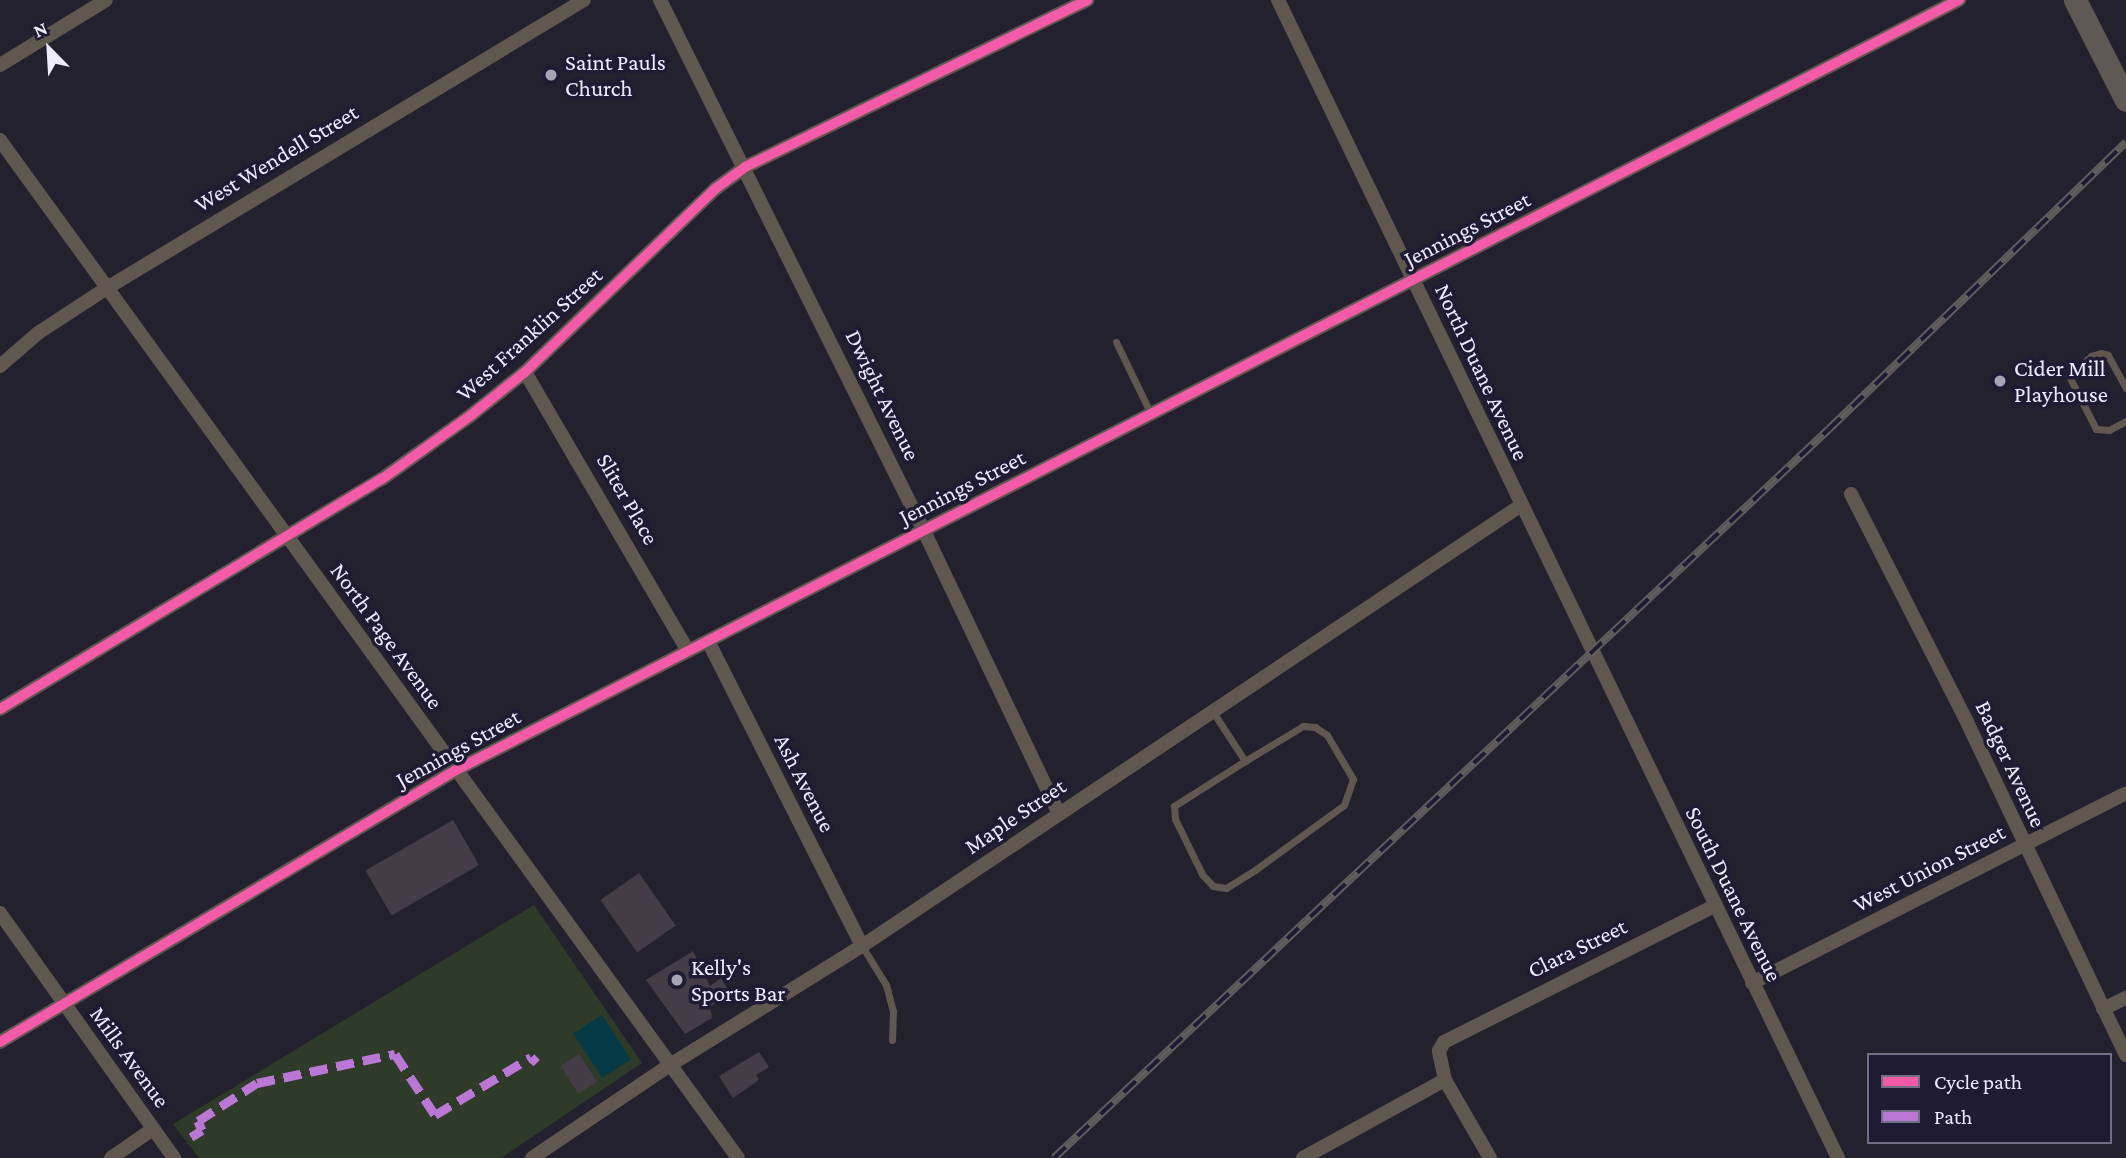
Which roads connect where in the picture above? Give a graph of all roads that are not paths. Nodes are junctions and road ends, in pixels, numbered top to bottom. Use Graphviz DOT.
graph roads {
  1 [pos="106,0"];
  2 [pos="584,0"];
  3 [pos="660,0"];
  4 [pos="1087,0"];
  5 [pos="1278,0"];
  6 [pos="1959,0"];
  7 [pos="2075,0"];
  8 [pos="0,65"];
  9 [pos="2126,100"];
  10 [pos="0,140"];
  11 [pos="745,167"];
  12 [pos="1413,280"];
  13 [pos="107,288"];
  14 [pos="1116,342"];
  15 [pos="0,366"];
  16 [pos="525,372"];
  17 [pos="2126,388"];
  18 [pos="1151,415"];
  19 [pos="2126,421"];
  20 [pos="1851,494"];
  21 [pos="1520,506"];
  22 [pos="923,529"];
  23 [pos="287,537"];
  24 [pos="708,641"];
  25 [pos="1589,650"];
  26 [pos="688,651"];
  27 [pos="0,709"];
  28 [pos="1213,712"];
  29 [pos="1245,761"];
  30 [pos="456,770"];
  31 [pos="2126,793"];
  32 [pos="1059,814"];
  33 [pos="2024,846"];
  34 [pos="1714,906"];
  35 [pos="0,913"];
  36 [pos="862,946"];
  37 [pos="1752,983"];
  38 [pos="2126,998"];
  39 [pos="65,1005"];
  40 [pos="2103,1009"];
  41 [pos="892,1040"];
  42 [pos="0,1042"];
  43 [pos="2126,1055"];
  44 [pos="670,1065"];
  45 [pos="1446,1080"];
  46 [pos="153,1129"];
  47 [pos="1833,1156"];
  48 [pos="111,1158"];
  49 [pos="174,1158"];
  50 [pos="532,1158"];
  51 [pos="738,1158"];
  52 [pos="1303,1158"];
  53 [pos="1490,1158"];
  1 -- 8 [label="street"];
  2 -- 13 [label="street, West Wendell Street"];
  3 -- 11 [label="street, Dwight Avenue"];
  4 -- 11 [label="street, West Franklin Street"];
  5 -- 12 [label="street, North Duane Avenue"];
  6 -- 12 [label="street, Jennings Street"];
  7 -- 9 [label="main road"];
  10 -- 13 [label="street, North Page Avenue"];
  11 -- 16 [label="street, West Franklin Street"];
  11 -- 22 [label="street, Dwight Avenue"];
  12 -- 18 [label="street, Jennings Street"];
  12 -- 21 [label="street, North Duane Avenue"];
  13 -- 15 [label="street, West Wendell Street"];
  13 -- 23 [label="street, North Page Avenue"];
  14 -- 18 [label="lane"];
  16 -- 23 [label="street, West Franklin Street"];
  16 -- 26 [label="street, Sliter Place"];
  17 -- 19 [label="lane"];
  18 -- 22 [label="street, Jennings Street"];
  20 -- 33 [label="street, Badger Avenue"];
  21 -- 25 [label="street, North Duane Avenue"];
  21 -- 28 [label="street, Maple Street"];
  22 -- 24 [label="street, Jennings Street"];
  22 -- 32 [label="street, Dwight Avenue"];
  23 -- 27 [label="street, West Franklin Street"];
  23 -- 30 [label="street, North Page Avenue"];
  24 -- 26 [label="street, Jennings Street"];
  24 -- 36 [label="street, Ash Avenue"];
  25 -- 34 [label="street, South Duane Avenue"];
  26 -- 30 [label="street, Jennings Street"];
  28 -- 29 [label="lane"];
  28 -- 32 [label="street, Maple Street"];
  29 -- 29 [label="lane"];
  30 -- 39 [label="street, Jennings Street"];
  30 -- 44 [label="street, North Page Avenue"];
  31 -- 33 [label="street, West Union Street"];
  32 -- 36 [label="street, Maple Street"];
  33 -- 37 [label="street, West Union Street"];
  33 -- 40 [label="street, Badger Avenue"];
  34 -- 37 [label="street, South Duane Avenue"];
  34 -- 45 [label="street, Clara Street"];
  35 -- 39 [label="street, Mills Avenue"];
  36 -- 41 [label="lane"];
  36 -- 44 [label="street, Maple Street"];
  37 -- 47 [label="street, South Duane Avenue"];
  38 -- 40 [label="street"];
  39 -- 42 [label="street, Jennings Street"];
  39 -- 46 [label="street, Mills Avenue"];
  40 -- 43 [label="street, Badger Avenue"];
  44 -- 50 [label="street, Maple Street"];
  44 -- 51 [label="street, North Page Avenue"];
  45 -- 52 [label="street"];
  45 -- 53 [label="street"];
  46 -- 48 [label="street"];
  46 -- 49 [label="street, Mills Avenue"];
}
